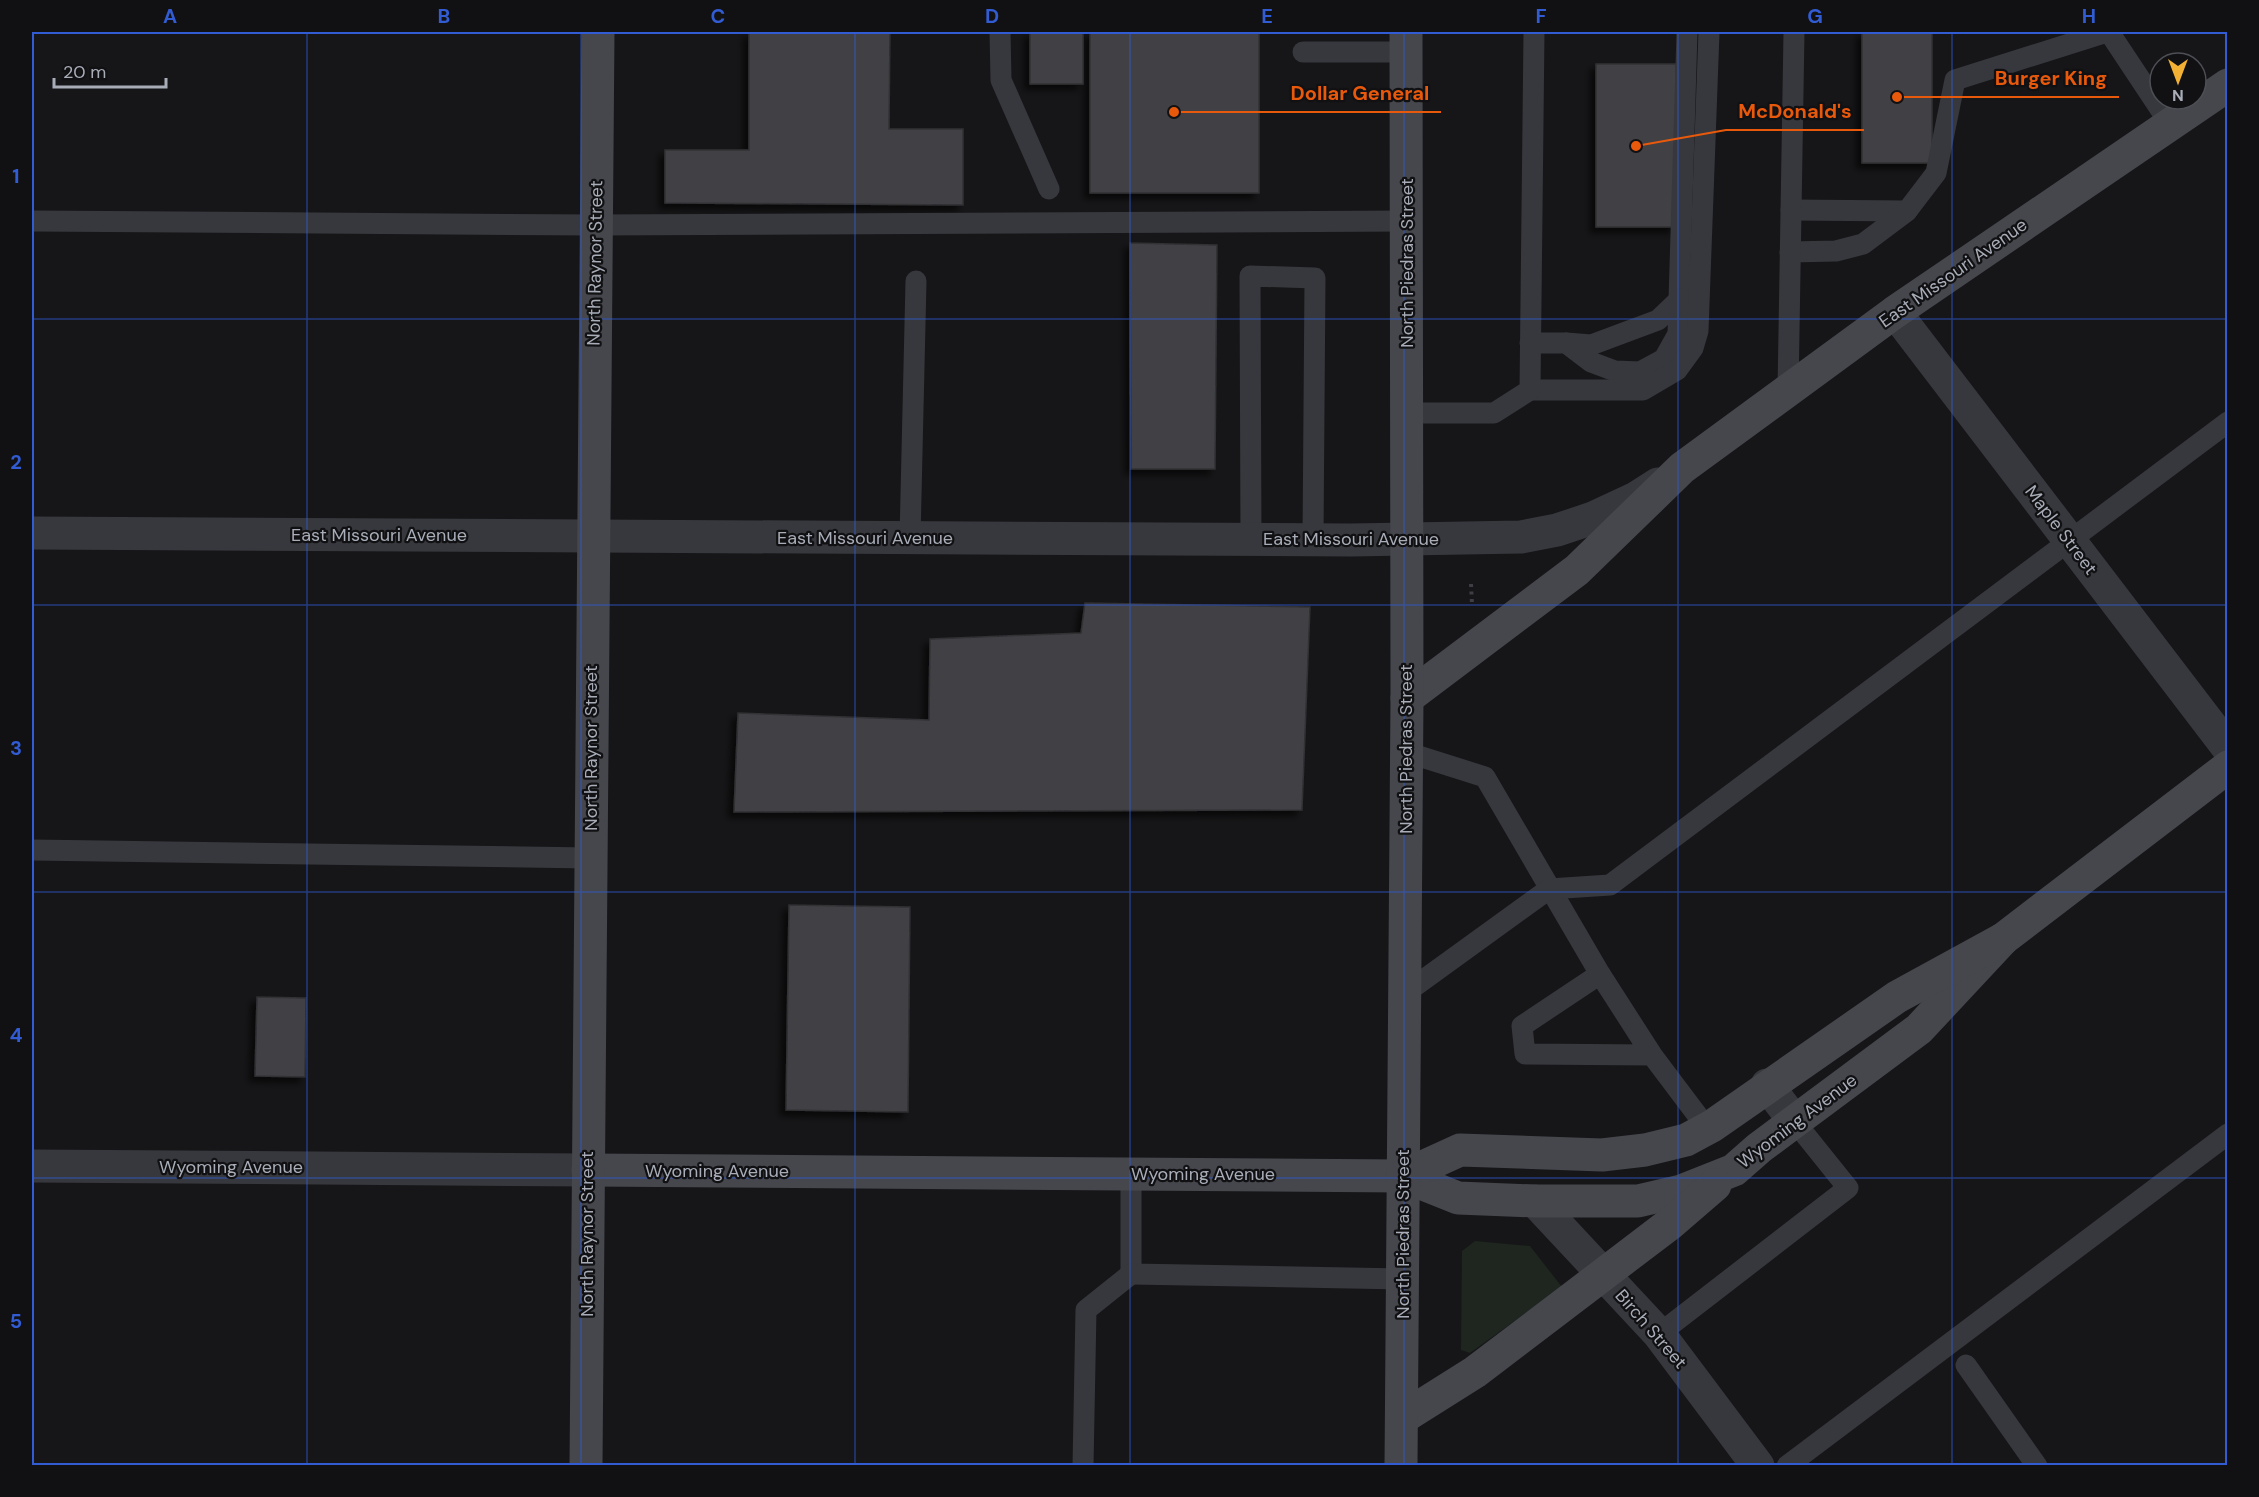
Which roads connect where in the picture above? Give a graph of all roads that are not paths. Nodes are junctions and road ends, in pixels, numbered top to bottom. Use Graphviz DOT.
graph roads {
  1 [pos="598,32"];
  2 [pos="1000,32"];
  3 [pos="1534,32"];
  4 [pos="1687,32"];
  5 [pos="1708,32"];
  6 [pos="1794,32"];
  7 [pos="2108,32"];
  8 [pos="1406,42"];
  9 [pos="1303,52"];
  10 [pos="2228,85"];
  11 [pos="2170,124"];
  12 [pos="1049,189"];
  13 [pos="1791,210"];
  14 [pos="1907,211"];
  15 [pos="32,221"];
  16 [pos="1407,221"];
  17 [pos="596,225"];
  18 [pos="1790,252"];
  19 [pos="916,281"];
  20 [pos="1680,299"];
  21 [pos="1895,312"];
  22 [pos="1530,343"];
  23 [pos="1566,343"];
  24 [pos="1530,390"];
  25 [pos="1788,391"];
  26 [pos="1407,413"];
  27 [pos="2228,422"];
  28 [pos="1682,468"];
  29 [pos="32,533"];
  30 [pos="592,536"];
  31 [pos="910,538"];
  32 [pos="1251,540"];
  33 [pos="1313,540"];
  34 [pos="1407,540"];
  35 [pos="2069,540"];
  36 [pos="1407,698"];
  37 [pos="2228,748"];
  38 [pos="1406,752"];
  39 [pos="2228,767"];
  40 [pos="32,850"];
  41 [pos="590,858"];
  42 [pos="1549,889"];
  43 [pos="2004,939"];
  44 [pos="1600,974"];
  45 [pos="1404,994"];
  46 [pos="1652,1055"];
  47 [pos="1767,1086"];
  48 [pos="1794,1122"];
  49 [pos="1707,1128"];
  50 [pos="2228,1134"];
  51 [pos="32,1166"];
  52 [pos="588,1170"];
  53 [pos="1734,1170"];
  54 [pos="1131,1174"];
  55 [pos="1403,1176"];
  56 [pos="1534,1201"];
  57 [pos="1131,1274"];
  58 [pos="1603,1274"];
  59 [pos="1403,1279"];
  60 [pos="1659,1334"];
  61 [pos="1966,1365"];
  62 [pos="1402,1419"];
  63 [pos="586,1466"];
  64 [pos="1083,1466"];
  65 [pos="1401,1466"];
  66 [pos="1758,1466"];
  67 [pos="1787,1466"];
  68 [pos="2037,1466"];
  1 -- 17 [label="main road, North Raynor Street"];
  2 -- 12 [label="lane"];
  3 -- 22 [label="lane"];
  4 -- 20 [label="lane"];
  5 -- 24 [label="lane"];
  6 -- 13 [label="lane"];
  7 -- 11 [label="lane"];
  7 -- 14 [label="lane"];
  8 -- 9 [label="lane"];
  8 -- 16 [label="main road, North Piedras Street"];
  10 -- 11 [label="main road, East Missouri Avenue"];
  11 -- 21 [label="main road, East Missouri Avenue"];
  13 -- 14 [label="lane"];
  13 -- 18 [label="lane"];
  14 -- 18 [label="lane"];
  15 -- 17 [label="lane"];
  16 -- 17 [label="lane"];
  16 -- 26 [label="main road, North Piedras Street"];
  17 -- 30 [label="main road, North Raynor Street"];
  18 -- 25 [label="lane"];
  19 -- 31 [label="lane"];
  20 -- 23 [label="lane"];
  20 -- 23 [label="lane"];
  21 -- 25 [label="main road, East Missouri Avenue"];
  21 -- 35 [label="street, Maple Street"];
  22 -- 23 [label="lane"];
  22 -- 24 [label="lane"];
  24 -- 26 [label="lane"];
  25 -- 28 [label="main road, East Missouri Avenue"];
  26 -- 34 [label="main road, North Piedras Street"];
  27 -- 35 [label="lane"];
  28 -- 34 [label="street, East Missouri Avenue"];
  28 -- 36 [label="main road, East Missouri Avenue"];
  29 -- 30 [label="street, East Missouri Avenue"];
  30 -- 31 [label="street, East Missouri Avenue"];
  30 -- 41 [label="main road, North Raynor Street"];
  31 -- 32 [label="street, East Missouri Avenue"];
  32 -- 33 [label="street, East Missouri Avenue"];
  32 -- 33 [label="lane"];
  33 -- 34 [label="street, East Missouri Avenue"];
  34 -- 36 [label="main road, North Piedras Street"];
  35 -- 37 [label="street, Maple Street"];
  35 -- 42 [label="lane"];
  36 -- 38 [label="main road, North Piedras Street"];
  38 -- 42 [label="lane"];
  38 -- 45 [label="main road, North Piedras Street"];
  39 -- 43 [label="main road, Wyoming Avenue"];
  40 -- 41 [label="lane"];
  41 -- 52 [label="main road, North Raynor Street"];
  42 -- 44 [label="lane"];
  42 -- 45 [label="lane"];
  43 -- 47 [label="main road, Wyoming Avenue"];
  43 -- 48 [label="main road, Wyoming Avenue"];
  44 -- 46 [label="lane"];
  44 -- 46 [label="lane"];
  45 -- 55 [label="main road, North Piedras Street"];
  46 -- 49 [label="lane"];
  47 -- 48 [label="street"];
  47 -- 49 [label="main road, Wyoming Avenue"];
  48 -- 53 [label="main road, Wyoming Avenue"];
  48 -- 60 [label="lane"];
  49 -- 55 [label="main road, Wyoming Avenue"];
  50 -- 67 [label="lane"];
  51 -- 52 [label="street, Wyoming Avenue"];
  52 -- 54 [label="main road, Wyoming Avenue"];
  52 -- 63 [label="main road, North Raynor Street"];
  53 -- 56 [label="main road, Wyoming Avenue"];
  53 -- 58 [label="main road"];
  54 -- 55 [label="main road, Wyoming Avenue"];
  54 -- 57 [label="lane"];
  55 -- 56 [label="main road, Wyoming Avenue"];
  55 -- 59 [label="main road, North Piedras Street"];
  56 -- 58 [label="street, Birch Street"];
  57 -- 59 [label="lane"];
  57 -- 64 [label="lane"];
  58 -- 60 [label="street, Birch Street"];
  58 -- 62 [label="main road"];
  59 -- 62 [label="main road, North Piedras Street"];
  60 -- 66 [label="street, Birch Street"];
  61 -- 68 [label="lane"];
  62 -- 65 [label="main road, North Piedras Street"];
}
